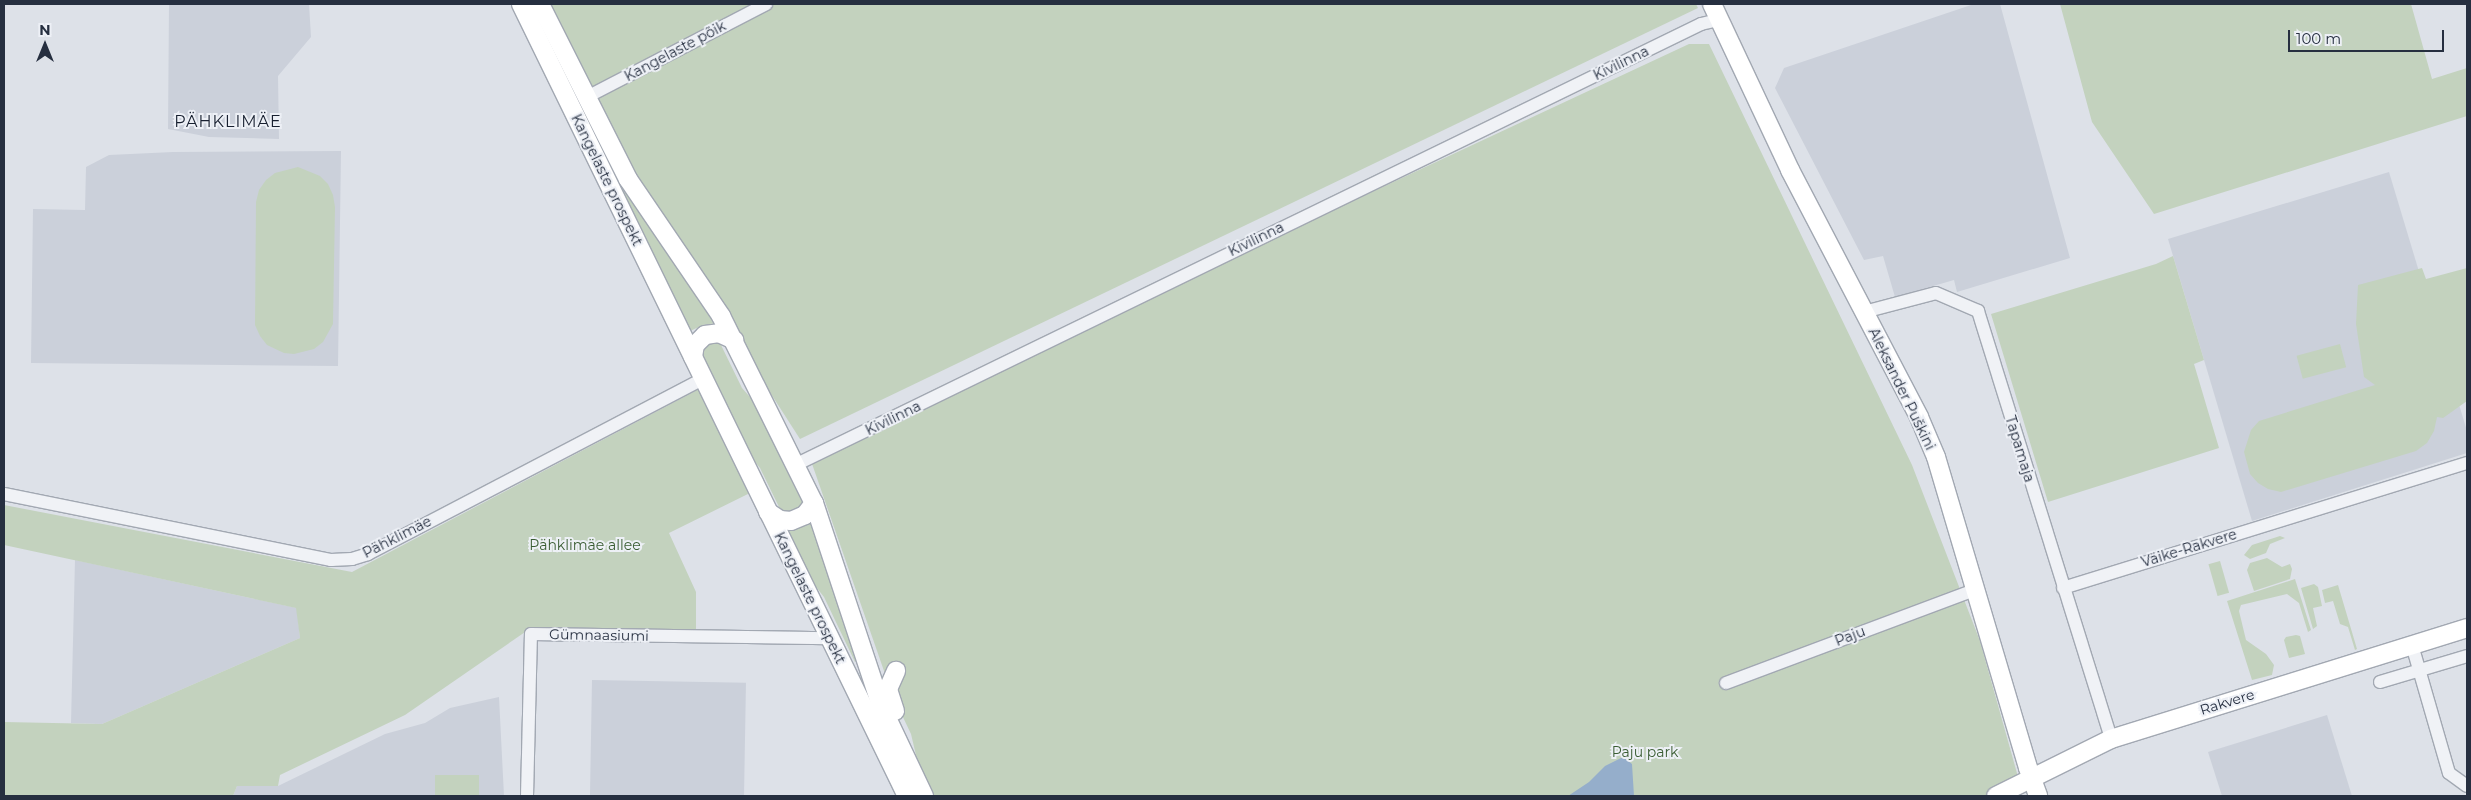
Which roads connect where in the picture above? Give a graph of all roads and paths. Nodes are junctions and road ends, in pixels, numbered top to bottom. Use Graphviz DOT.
graph roads {
  1 [pos="520,4"];
  2 [pos="540,4"];
  3 [pos="766,4"];
  4 [pos="1716,12"];
  5 [pos="585,98"];
  6 [pos="1864,312"];
  7 [pos="734,340"];
  8 [pos="693,357"];
  9 [pos="704,378"];
  10 [pos="2467,463"];
  11 [pos="795,465"];
  12 [pos="4,494"];
  13 [pos="814,503"];
  14 [pos="768,512"];
  15 [pos="2063,588"];
  16 [pos="1975,590"];
  17 [pos="2467,628"];
  18 [pos="829,638"];
  19 [pos="2412,645"];
  20 [pos="2467,656"];
  21 [pos="2420,670"];
  22 [pos="896,671"];
  23 [pos="871,679"];
  24 [pos="2380,682"];
  25 [pos="852,683"];
  26 [pos="1726,683"];
  27 [pos="2112,739"];
  28 [pos="912,774"];
  29 [pos="2031,777"];
  30 [pos="2467,786"];
  31 [pos="527,796"];
  32 [pos="907,796"];
  33 [pos="924,796"];
  34 [pos="1996,796"];
  35 [pos="2038,796"];
  1 -- 8 [label="main road, Kangelaste prospekt"];
  2 -- 5 [label="main road, Kangelaste prospekt"];
  3 -- 5 [label="street, Kangelaste põik"];
  4 -- 6 [label="main road, Aleksander Puškini"];
  4 -- 11 [label="street, Kivilinna"];
  5 -- 7 [label="main road, Kangelaste prospekt"];
  6 -- 15 [label="street, Tapamaja"];
  6 -- 16 [label="main road, Aleksander Puškini"];
  7 -- 8 [label="main road"];
  7 -- 11 [label="main road, Kangelaste prospekt"];
  8 -- 9 [label="main road, Kangelaste prospekt"];
  9 -- 12 [label="street, Pähklimäe"];
  9 -- 14 [label="main road, Kangelaste prospekt"];
  10 -- 15 [label="street, Väike-Rakvere"];
  11 -- 13 [label="main road, Kangelaste prospekt"];
  13 -- 14 [label="main road, Kangelaste prospekt"];
  13 -- 23 [label="main road, Kangelaste prospekt"];
  14 -- 18 [label="main road, Kangelaste prospekt"];
  15 -- 27 [label="street"];
  16 -- 26 [label="street, Paju"];
  16 -- 29 [label="main road, Aleksander Puškini"];
  17 -- 19 [label="main road, Rakvere"];
  18 -- 25 [label="main road, Kangelaste prospekt"];
  18 -- 31 [label="street, Gümnaasiumi"];
  19 -- 21 [label="street"];
  19 -- 27 [label="main road, Rakvere"];
  20 -- 21 [label="street"];
  21 -- 24 [label="street"];
  21 -- 30 [label="street"];
  22 -- 28 [label="main road"];
  23 -- 25 [label="main road"];
  23 -- 28 [label="main road, Kangelaste prospekt"];
  25 -- 32 [label="main road, Kangelaste prospekt"];
  27 -- 29 [label="main road, Rakvere"];
  28 -- 33 [label="main road, Kangelaste prospekt"];
  29 -- 34 [label="main road, Rakvere"];
  29 -- 35 [label="main road, Aleksander Puškini"];
}
